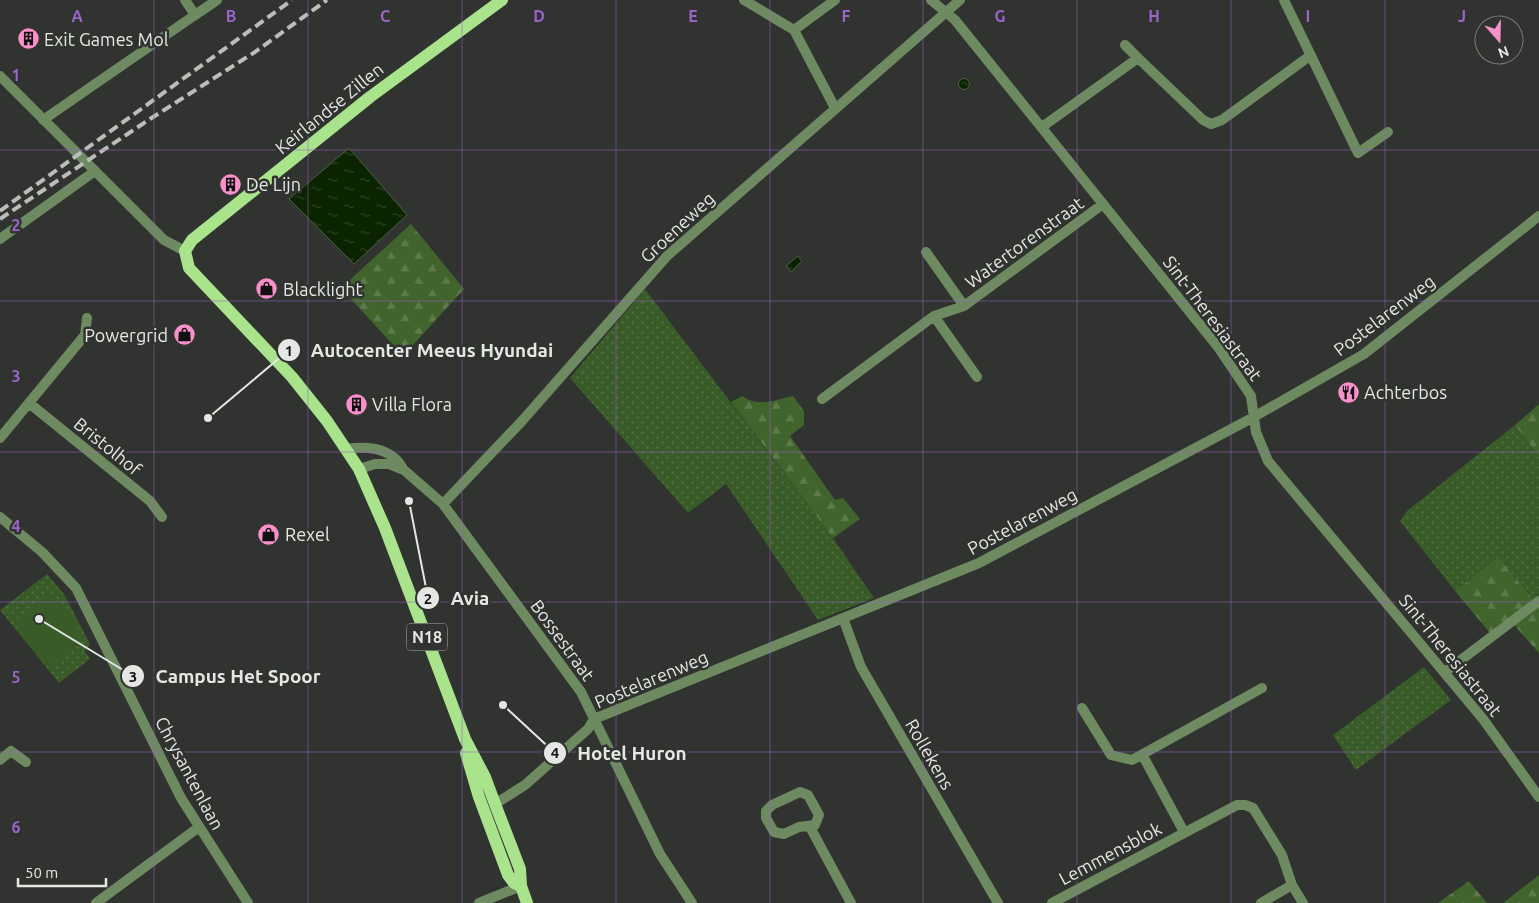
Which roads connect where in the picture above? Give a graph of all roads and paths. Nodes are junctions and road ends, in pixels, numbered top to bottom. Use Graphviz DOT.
graph roads {
  1 [pos="185,0"];
  2 [pos="217,0"];
  3 [pos="502,0"];
  4 [pos="744,0"];
  5 [pos="835,0"];
  6 [pos="931,0"];
  7 [pos="960,0"];
  8 [pos="1284,0"];
  9 [pos="946,12"];
  10 [pos="195,15"];
  11 [pos="794,30"];
  12 [pos="1125,45"];
  13 [pos="1311,55"];
  14 [pos="1138,58"];
  15 [pos="0,76"];
  16 [pos="835,108"];
  17 [pos="43,120"];
  18 [pos="1042,127"];
  19 [pos="1388,132"];
  20 [pos="94,171"];
  21 [pos="1104,204"];
  22 [pos="1539,216"];
  23 [pos="0,239"];
  24 [pos="186,251"];
  25 [pos="926,252"];
  26 [pos="964,306"];
  27 [pos="934,316"];
  28 [pos="87,318"];
  29 [pos="976,377"];
  30 [pos="822,399"];
  31 [pos="29,403"];
  32 [pos="1252,418"];
  33 [pos="0,438"];
  34 [pos="346,449"];
  35 [pos="359,469"];
  36 [pos="404,470"];
  37 [pos="443,504"];
  38 [pos="0,517"];
  39 [pos="162,517"];
  40 [pos="1539,602"];
  41 [pos="843,618"];
  42 [pos="1445,672"];
  43 [pos="1262,688"];
  44 [pos="1082,708"];
  45 [pos="594,719"];
  46 [pos="465,739"];
  47 [pos="1143,756"];
  48 [pos="0,760"];
  49 [pos="26,762"];
  50 [pos="1539,797"];
  51 [pos="495,804"];
  52 [pos="199,827"];
  53 [pos="810,827"];
  54 [pos="1184,832"];
  55 [pos="1292,885"];
  56 [pos="521,886"];
  57 [pos="96,903"];
  58 [pos="248,903"];
  59 [pos="479,903"];
  60 [pos="527,903"];
  61 [pos="692,903"];
  62 [pos="851,903"];
  63 [pos="998,903"];
  64 [pos="1052,903"];
  65 [pos="1261,903"];
  66 [pos="1303,903"];
  1 -- 10 [label="street"];
  2 -- 10 [label="street"];
  3 -- 24 [label="main road, Keirlandse Zillen"];
  4 -- 11 [label="street"];
  5 -- 11 [label="street"];
  6 -- 9 [label="street, Sint-Theresiastraat"];
  7 -- 9 [label="street, Groeneweg"];
  8 -- 13 [label="street"];
  9 -- 16 [label="street, Groeneweg"];
  9 -- 18 [label="street, Sint-Theresiastraat"];
  10 -- 17 [label="street"];
  11 -- 16 [label="street"];
  12 -- 14 [label="street"];
  13 -- 14 [label="street"];
  13 -- 19 [label="street"];
  14 -- 18 [label="street"];
  15 -- 17 [label="street"];
  16 -- 37 [label="street, Groeneweg"];
  17 -- 20 [label="street"];
  18 -- 21 [label="street, Sint-Theresiastraat"];
  20 -- 23 [label="street"];
  20 -- 24 [label="street"];
  21 -- 26 [label="street, Watertorenstraat"];
  21 -- 32 [label="street, Sint-Theresiastraat"];
  22 -- 32 [label="street, Postelarenweg"];
  24 -- 34 [label="main road, N18"];
  25 -- 26 [label="street, Watertorenstraat"];
  26 -- 27 [label="street, Watertorenstraat"];
  27 -- 29 [label="street"];
  27 -- 30 [label="street, Watertorenstraat"];
  28 -- 31 [label="street"];
  31 -- 33 [label="street"];
  31 -- 39 [label="street, Bristolhof"];
  32 -- 41 [label="street, Postelarenweg"];
  32 -- 42 [label="street, Sint-Theresiastraat"];
  34 -- 35 [label="main road, N18"];
  34 -- 36 [label="street, Bossestraat"];
  35 -- 36 [label="street, Bossestraat"];
  35 -- 46 [label="main road, N18"];
  36 -- 37 [label="street, Bossestraat"];
  37 -- 45 [label="street, Bossestraat"];
  38 -- 52 [label="street, Chrysantenlaan"];
  40 -- 42 [label="street"];
  41 -- 45 [label="street, Postelarenweg"];
  41 -- 63 [label="street, Rollekens"];
  42 -- 50 [label="street, Sint-Theresiastraat"];
  43 -- 47 [label="street"];
  44 -- 47 [label="street"];
  45 -- 51 [label="street, Postelarenweg"];
  45 -- 61 [label="street, Bossestraat"];
  46 -- 51 [label="main road, N18"];
  46 -- 56 [label="main road, N18"];
  47 -- 54 [label="street, Lemmensblok"];
  48 -- 49 [label="street"];
  51 -- 56 [label="main road, N18"];
  52 -- 57 [label="street"];
  52 -- 58 [label="street, Chrysantenlaan"];
  53 -- 53 [label="street"];
  53 -- 62 [label="street"];
  54 -- 55 [label="street, Lemmensblok"];
  54 -- 64 [label="street, Lemmensblok"];
  55 -- 65 [label="street"];
  55 -- 66 [label="street, Lemmensblok"];
  56 -- 59 [label="street"];
  56 -- 60 [label="main road, N18"];
}
